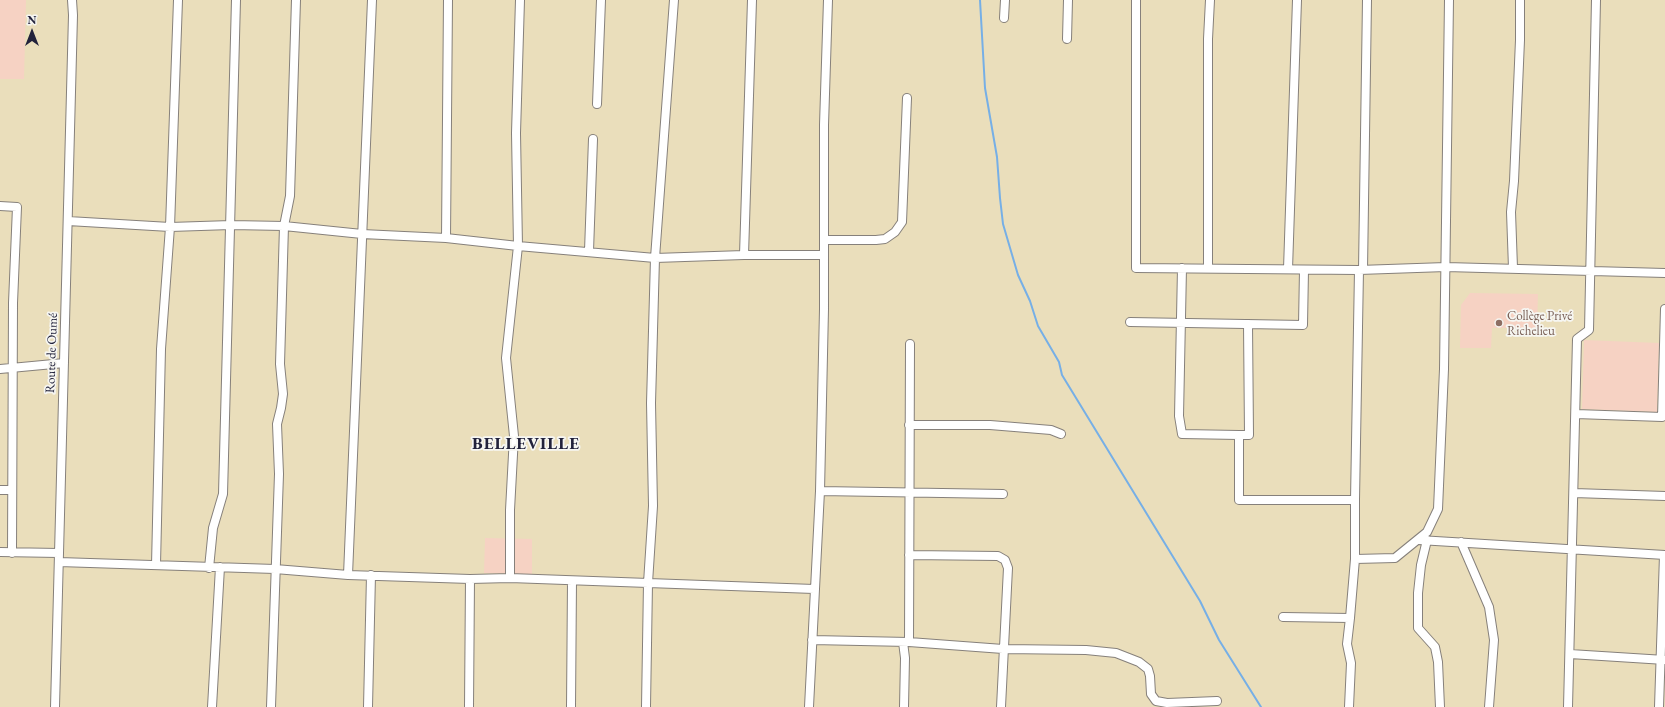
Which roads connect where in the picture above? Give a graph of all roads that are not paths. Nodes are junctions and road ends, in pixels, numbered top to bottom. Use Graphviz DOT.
graph roads {
  1 [pos="72,0"];
  2 [pos="178,0"];
  3 [pos="236,0"];
  4 [pos="296,0"];
  5 [pos="372,0"];
  6 [pos="448,0"];
  7 [pos="520,0"];
  8 [pos="601,0"];
  9 [pos="674,0"];
  10 [pos="752,0"];
  11 [pos="828,0"];
  12 [pos="1005,0"];
  13 [pos="1068,0"];
  14 [pos="1136,0"];
  15 [pos="1210,0"];
  16 [pos="1297,0"];
  17 [pos="1367,0"];
  18 [pos="1449,0"];
  19 [pos="1520,0"];
  20 [pos="1596,0"];
  21 [pos="1004,18"];
  22 [pos="1067,39"];
  23 [pos="907,98"];
  24 [pos="597,104"];
  25 [pos="593,138"];
  26 [pos="0,206"];
  27 [pos="68,221"];
  28 [pos="231,225"];
  29 [pos="284,226"];
  30 [pos="170,227"];
  31 [pos="362,234"];
  32 [pos="446,238"];
  33 [pos="825,240"];
  34 [pos="518,246"];
  35 [pos="589,251"];
  36 [pos="744,255"];
  37 [pos="824,256"];
  38 [pos="655,258"];
  39 [pos="1446,267"];
  40 [pos="1182,268"];
  41 [pos="1208,268"];
  42 [pos="1514,268"];
  43 [pos="1288,269"];
  44 [pos="1304,270"];
  45 [pos="1361,270"];
  46 [pos="1590,270"];
  47 [pos="1665,273"];
  48 [pos="1665,309"];
  49 [pos="1130,322"];
  50 [pos="1181,322"];
  51 [pos="1248,324"];
  52 [pos="1665,333"];
  53 [pos="910,344"];
  54 [pos="64,363"];
  55 [pos="0,369"];
  56 [pos="14,369"];
  57 [pos="1576,414"];
  58 [pos="1663,417"];
  59 [pos="909,425"];
  60 [pos="1061,434"];
  61 [pos="1239,435"];
  62 [pos="0,490"];
  63 [pos="12,490"];
  64 [pos="820,491"];
  65 [pos="909,493"];
  66 [pos="1574,493"];
  67 [pos="1003,494"];
  68 [pos="1665,496"];
  69 [pos="1355,500"];
  70 [pos="1423,540"];
  71 [pos="1461,542"];
  72 [pos="1572,549"];
  73 [pos="0,552"];
  74 [pos="12,553"];
  75 [pos="909,555"];
  76 [pos="1664,555"];
  77 [pos="59,557"];
  78 [pos="1354,559"];
  79 [pos="156,565"];
  80 [pos="220,567"];
  81 [pos="209,568"];
  82 [pos="275,569"];
  83 [pos="348,575"];
  84 [pos="371,575"];
  85 [pos="510,578"];
  86 [pos="470,579"];
  87 [pos="572,580"];
  88 [pos="648,583"];
  89 [pos="814,589"];
  90 [pos="1283,617"];
  91 [pos="1350,618"];
  92 [pos="812,640"];
  93 [pos="906,642"];
  94 [pos="1003,649"];
  95 [pos="1570,654"];
  96 [pos="1663,660"];
  97 [pos="1217,701"];
  98 [pos="55,707"];
  99 [pos="212,707"];
  100 [pos="271,707"];
  101 [pos="368,707"];
  102 [pos="469,707"];
  103 [pos="571,707"];
  104 [pos="646,707"];
  105 [pos="809,707"];
  106 [pos="904,707"];
  107 [pos="1001,707"];
  108 [pos="1349,707"];
  109 [pos="1440,707"];
  110 [pos="1489,707"];
  111 [pos="1568,707"];
  112 [pos="1660,707"];
  1 -- 27 [label="street, Route de Oumé"];
  2 -- 30 [label="street"];
  3 -- 28 [label="street"];
  4 -- 29 [label="street"];
  5 -- 31 [label="street"];
  6 -- 32 [label="street"];
  7 -- 34 [label="street"];
  8 -- 24 [label="street"];
  9 -- 38 [label="street"];
  10 -- 36 [label="street"];
  11 -- 33 [label="street"];
  12 -- 21 [label="street"];
  13 -- 22 [label="street"];
  14 -- 40 [label="street"];
  15 -- 41 [label="street"];
  16 -- 43 [label="street"];
  17 -- 45 [label="street"];
  18 -- 39 [label="street"];
  19 -- 42 [label="street"];
  20 -- 46 [label="street"];
  23 -- 33 [label="street"];
  25 -- 35 [label="street"];
  26 -- 56 [label="street"];
  27 -- 30 [label="street"];
  27 -- 54 [label="street, Route de Oumé"];
  28 -- 29 [label="street"];
  28 -- 30 [label="street"];
  28 -- 81 [label="street"];
  29 -- 31 [label="street"];
  29 -- 82 [label="street"];
  30 -- 79 [label="street"];
  31 -- 32 [label="street"];
  31 -- 83 [label="street"];
  32 -- 34 [label="street"];
  33 -- 37 [label="street"];
  34 -- 35 [label="street"];
  34 -- 85 [label="street"];
  35 -- 38 [label="street"];
  36 -- 37 [label="street"];
  36 -- 38 [label="street"];
  37 -- 64 [label="street"];
  38 -- 88 [label="street"];
  39 -- 42 [label="street"];
  39 -- 45 [label="street"];
  39 -- 70 [label="street"];
  40 -- 41 [label="street"];
  40 -- 50 [label="street"];
  41 -- 43 [label="street"];
  42 -- 46 [label="street"];
  43 -- 44 [label="street"];
  44 -- 45 [label="street"];
  44 -- 51 [label="street"];
  45 -- 69 [label="street"];
  46 -- 47 [label="street"];
  46 -- 57 [label="street"];
  48 -- 52 [label="street"];
  49 -- 50 [label="street"];
  50 -- 51 [label="street"];
  50 -- 61 [label="street"];
  51 -- 61 [label="street"];
  52 -- 58 [label="street"];
  53 -- 59 [label="street"];
  54 -- 56 [label="street"];
  54 -- 77 [label="street, Route de Oumé"];
  55 -- 56 [label="street"];
  56 -- 63 [label="street"];
  57 -- 58 [label="street"];
  57 -- 66 [label="street"];
  59 -- 60 [label="street"];
  59 -- 65 [label="street"];
  61 -- 69 [label="street"];
  62 -- 63 [label="street"];
  63 -- 74 [label="street"];
  64 -- 65 [label="street"];
  64 -- 89 [label="street"];
  65 -- 67 [label="street"];
  65 -- 75 [label="street"];
  66 -- 68 [label="street"];
  66 -- 72 [label="street"];
  69 -- 78 [label="street"];
  70 -- 71 [label="street"];
  70 -- 78 [label="street"];
  70 -- 109 [label="street"];
  71 -- 72 [label="street"];
  71 -- 110 [label="street"];
  72 -- 76 [label="street"];
  72 -- 95 [label="street"];
  73 -- 74 [label="street"];
  74 -- 77 [label="street"];
  75 -- 93 [label="street"];
  75 -- 94 [label="street"];
  76 -- 96 [label="street"];
  77 -- 79 [label="street"];
  77 -- 98 [label="street, Route de Oumé"];
  78 -- 91 [label="street"];
  79 -- 81 [label="street"];
  80 -- 81 [label="street"];
  80 -- 82 [label="street"];
  80 -- 99 [label="street"];
  82 -- 83 [label="street"];
  82 -- 100 [label="street"];
  83 -- 84 [label="street"];
  84 -- 86 [label="street"];
  84 -- 101 [label="street"];
  85 -- 86 [label="street"];
  85 -- 87 [label="street"];
  86 -- 102 [label="street"];
  87 -- 88 [label="street"];
  87 -- 103 [label="street"];
  88 -- 89 [label="street"];
  88 -- 104 [label="street"];
  89 -- 92 [label="street"];
  90 -- 91 [label="street"];
  91 -- 108 [label="street"];
  92 -- 93 [label="street"];
  92 -- 105 [label="street"];
  93 -- 94 [label="street"];
  93 -- 106 [label="street"];
  94 -- 97 [label="street"];
  94 -- 107 [label="street"];
  95 -- 96 [label="street"];
  95 -- 111 [label="street"];
  96 -- 112 [label="street"];
}
